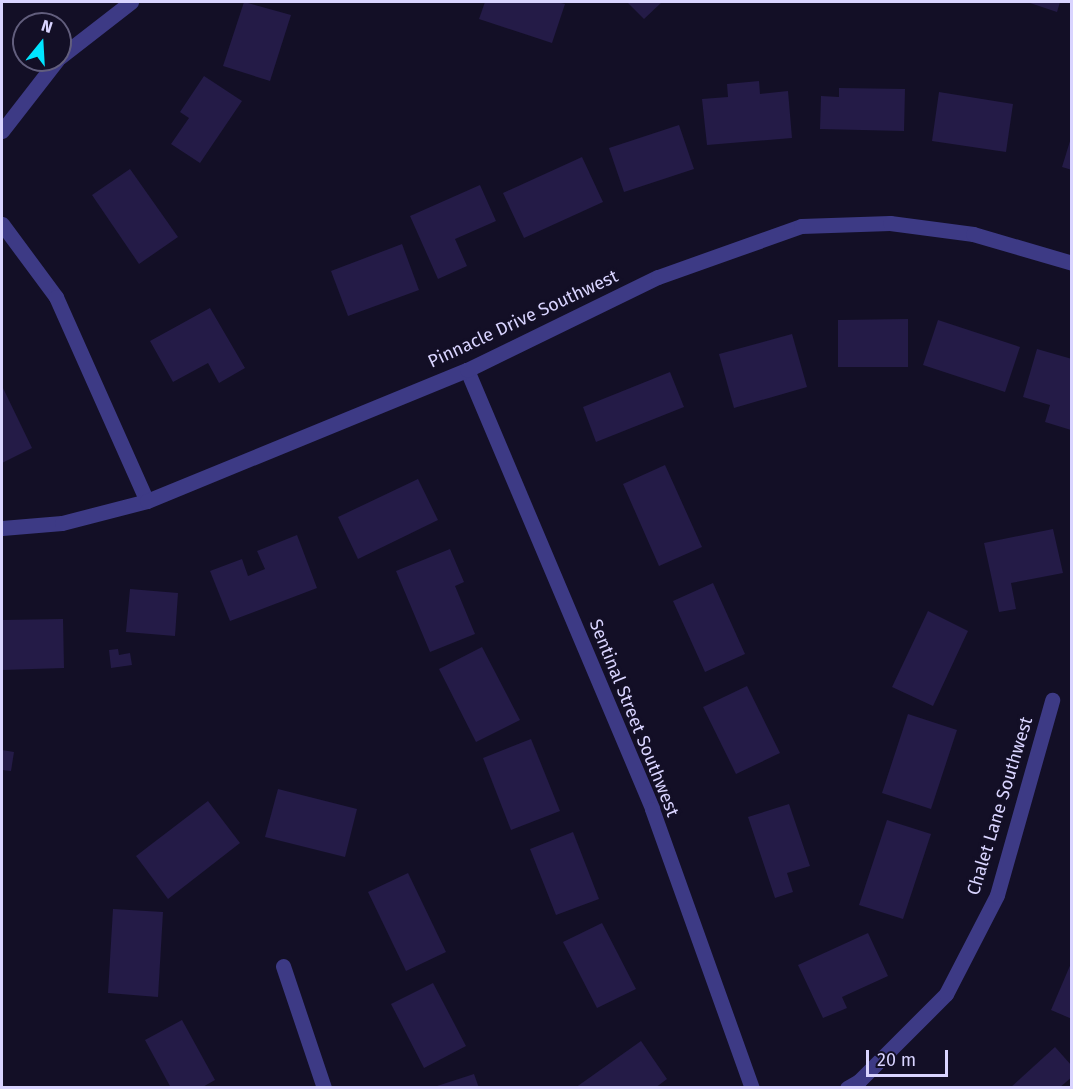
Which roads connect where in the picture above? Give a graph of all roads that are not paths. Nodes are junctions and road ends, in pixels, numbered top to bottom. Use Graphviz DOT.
graph roads {
  1 [pos="131,2"];
  2 [pos="72,48"];
  3 [pos="48,72"];
  4 [pos="2,131"];
  5 [pos="2,224"];
  6 [pos="1071,263"];
  7 [pos="467,370"];
  8 [pos="147,501"];
  9 [pos="2,528"];
  10 [pos="1052,700"];
  11 [pos="283,966"];
  12 [pos="324,1088"];
  13 [pos="752,1088"];
  14 [pos="847,1088"];
  1 -- 2 [label="street"];
  3 -- 4 [label="street"];
  5 -- 8 [label="street"];
  6 -- 7 [label="street, Pinnacle Drive Southwest"];
  7 -- 8 [label="street, Pinnacle Drive Southwest"];
  7 -- 13 [label="street, Sentinal Street Southwest"];
  8 -- 9 [label="street, Pinnacle Drive Southwest"];
  10 -- 14 [label="street, Chalet Lane Southwest"];
  11 -- 12 [label="street"];
}
